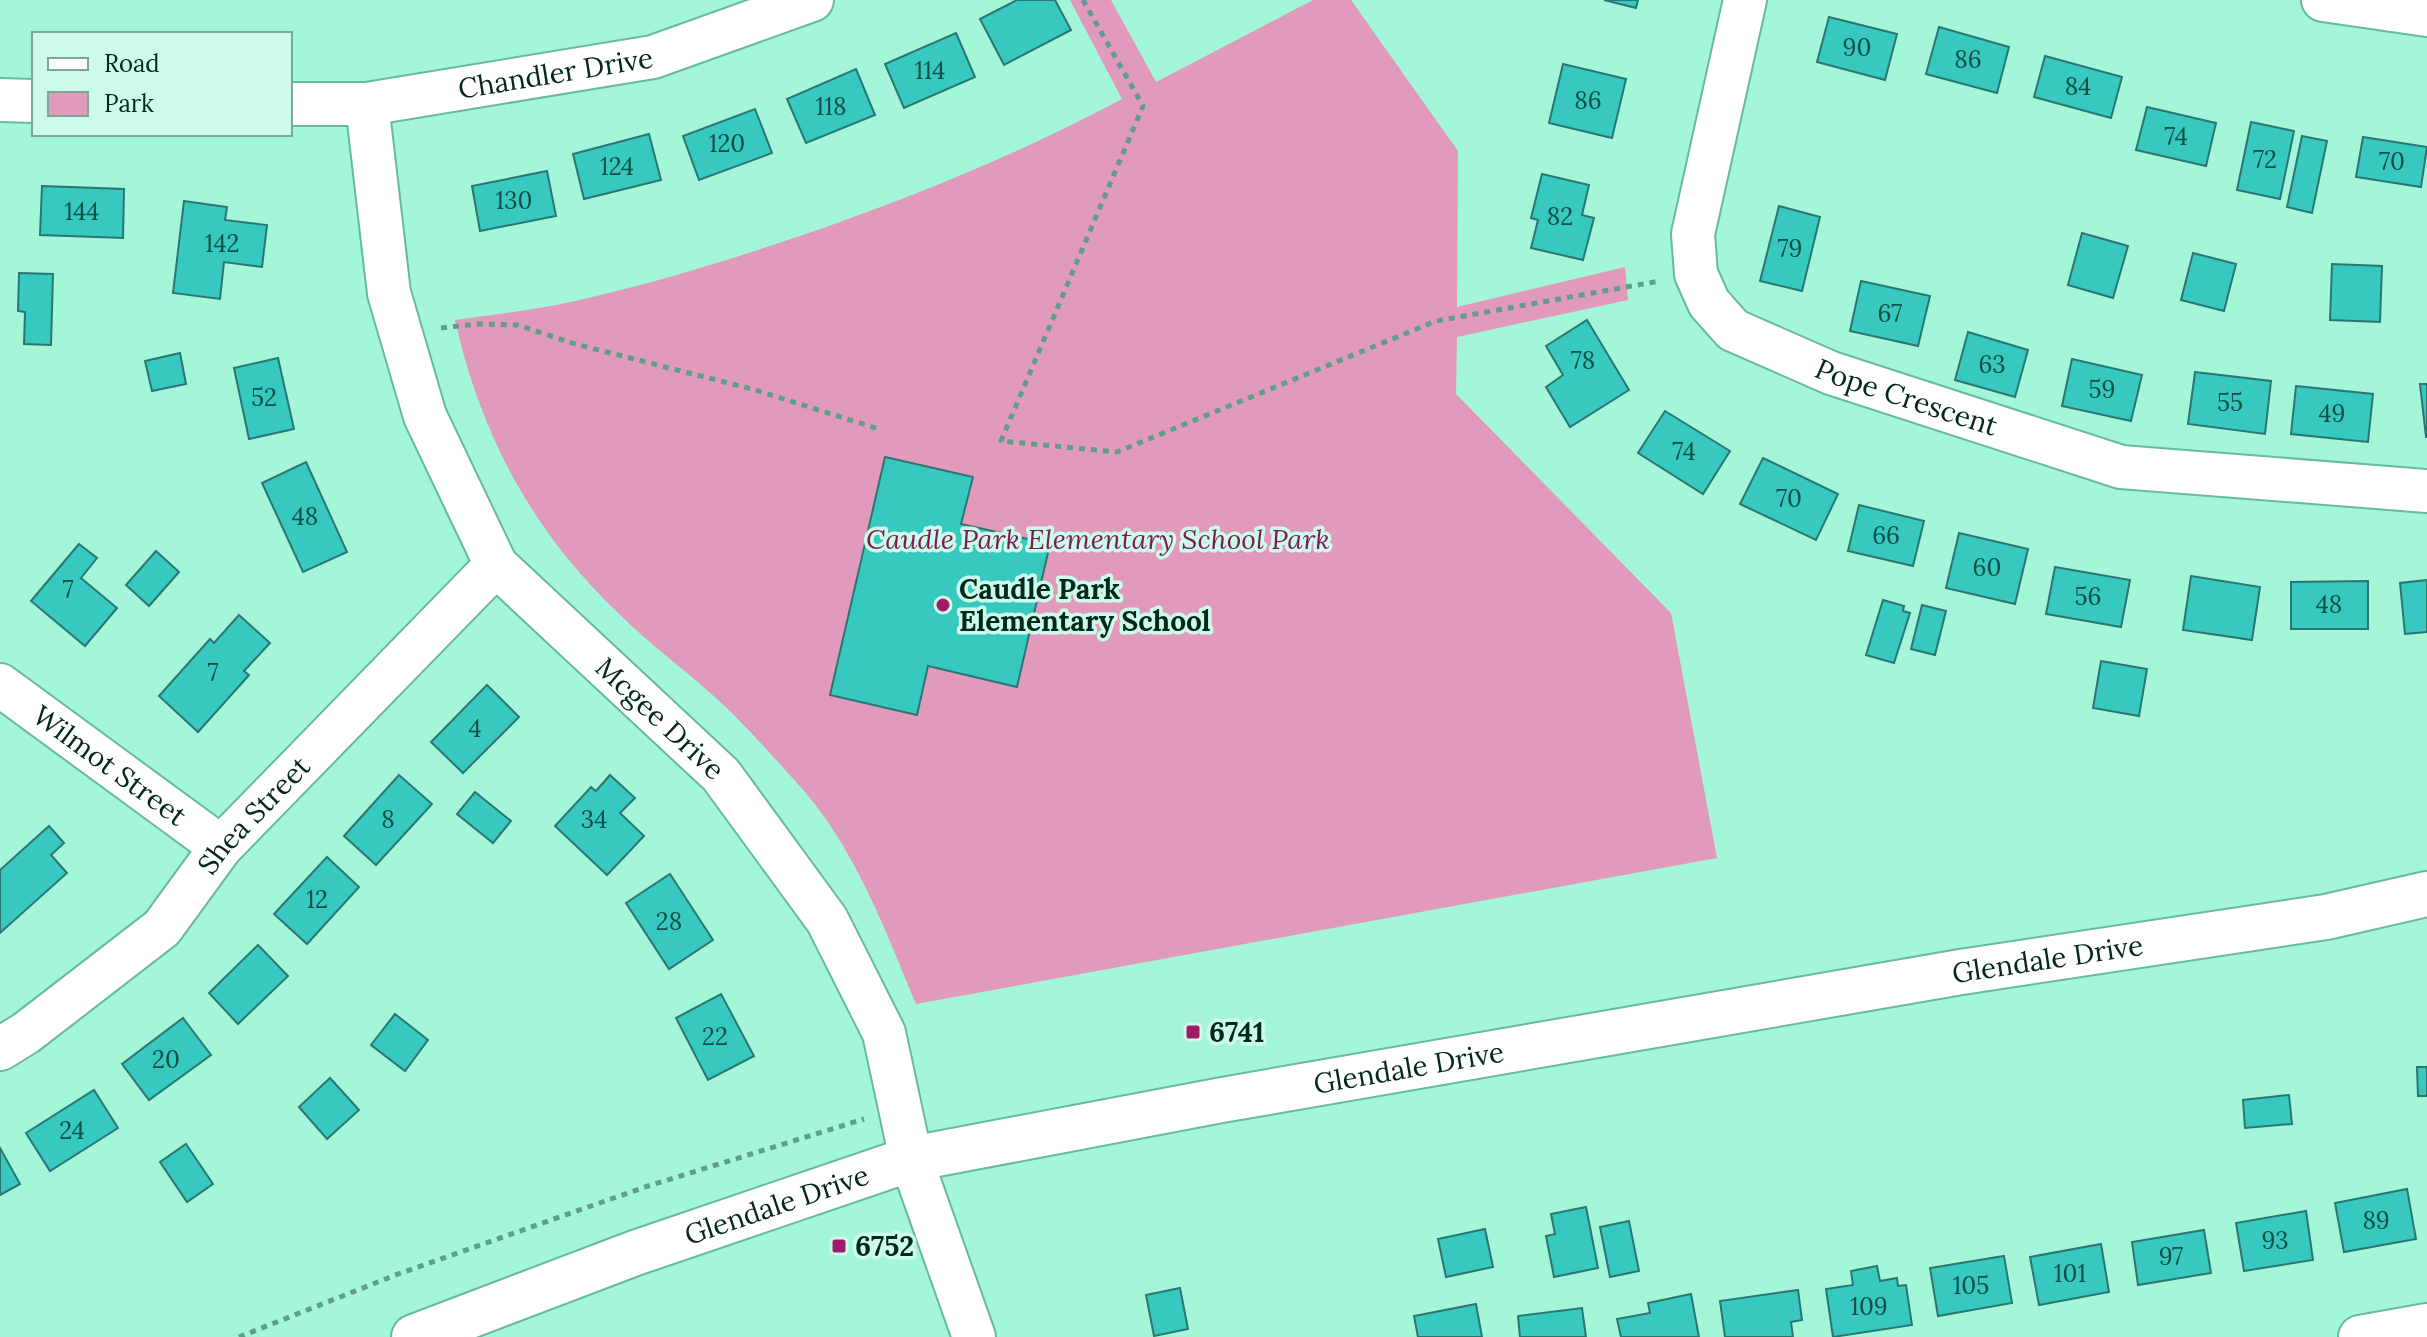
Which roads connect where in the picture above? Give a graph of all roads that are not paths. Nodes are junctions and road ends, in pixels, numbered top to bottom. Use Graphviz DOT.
graph roads {
  1 [pos="812,0"];
  2 [pos="1745,0"];
  3 [pos="2323,0"];
  4 [pos="2427,15"];
  5 [pos="0,100"];
  6 [pos="32,101"];
  7 [pos="292,104"];
  8 [pos="367,104"];
  9 [pos="2427,491"];
  10 [pos="496,565"];
  11 [pos="0,685"];
  12 [pos="221,847"];
  13 [pos="2427,894"];
  14 [pos="0,1049"];
  15 [pos="911,1159"];
  16 [pos="2427,1325"];
  17 [pos="414,1337"];
  18 [pos="974,1337"];
  19 [pos="2360,1337"];
  1 -- 8 [label="street, Chandler Drive"];
  2 -- 9 [label="street, Pope Crescent"];
  3 -- 4 [label="street"];
  5 -- 6 [label="street"];
  7 -- 8 [label="street, Chandler Drive"];
  8 -- 10 [label="street, Mcgee Drive"];
  10 -- 12 [label="street, Shea Street"];
  10 -- 15 [label="street, Mcgee Drive"];
  11 -- 12 [label="street, Wilmot Street"];
  12 -- 14 [label="street, Shea Street"];
  13 -- 15 [label="main road, Glendale Drive"];
  15 -- 17 [label="main road, Glendale Drive"];
  15 -- 18 [label="street, Mcgee Drive"];
  16 -- 19 [label="street"];
}
